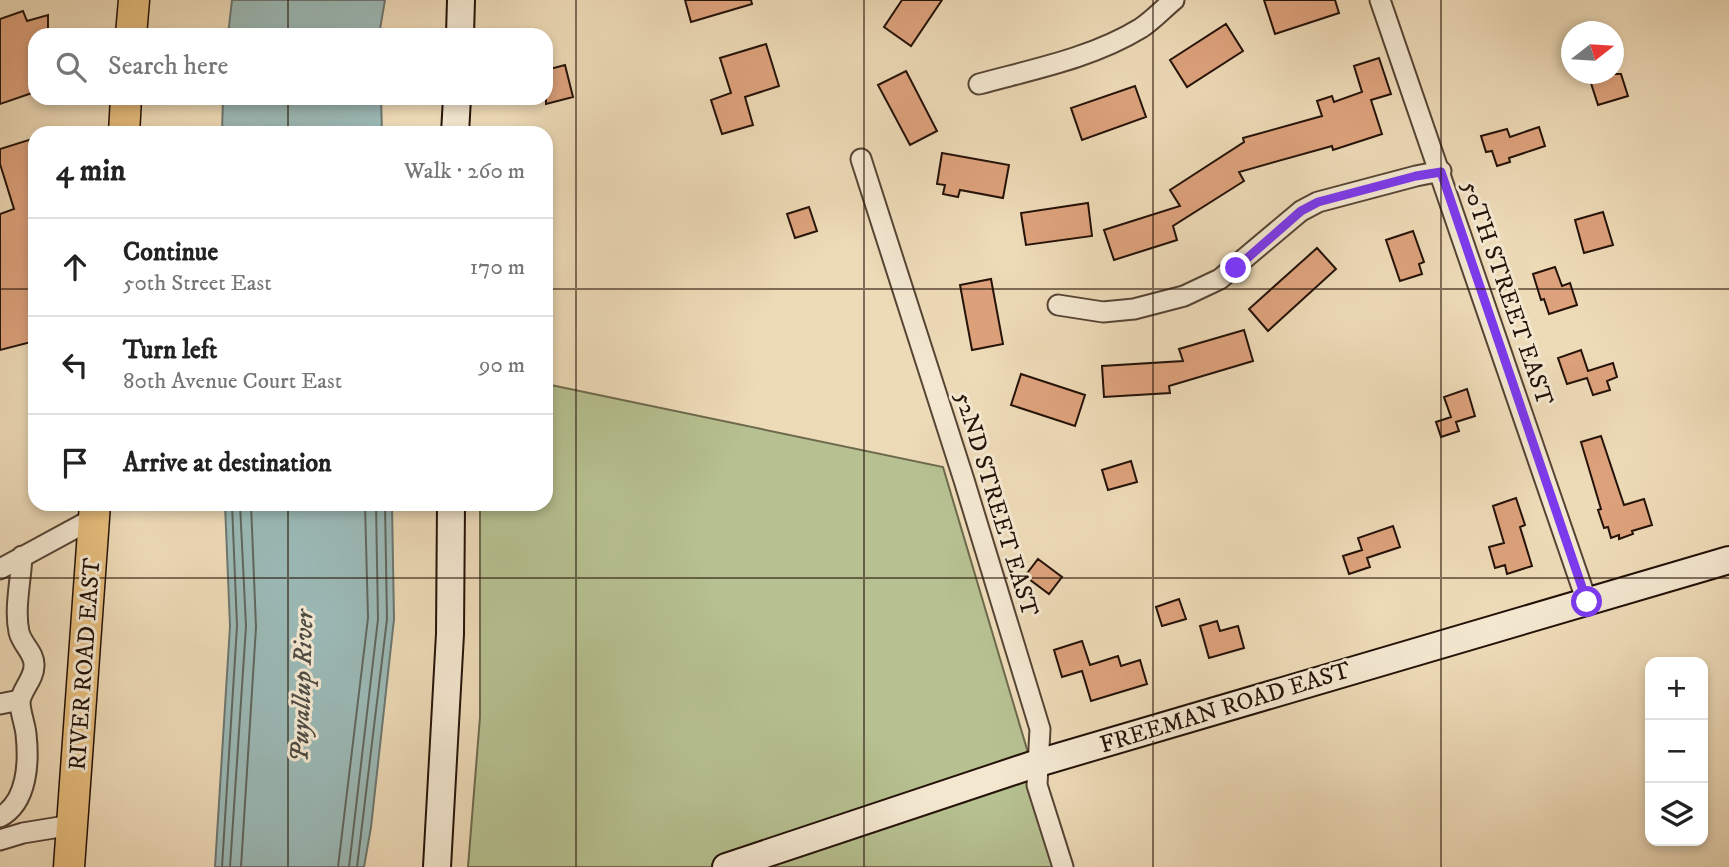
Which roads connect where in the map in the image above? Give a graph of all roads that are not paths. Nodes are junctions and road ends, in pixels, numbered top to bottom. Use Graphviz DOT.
graph roads {
  1 [pos="134,0"];
  2 [pos="461,0"];
  3 [pos="1174,0"];
  4 [pos="1380,0"];
  5 [pos="132,28"];
  6 [pos="460,28"];
  7 [pos="979,84"];
  8 [pos="126,105"];
  9 [pos="457,105"];
  10 [pos="124,126"];
  11 [pos="455,126"];
  12 [pos="861,159"];
  13 [pos="1441,172"];
  14 [pos="1058,305"];
  15 [pos="94,511"];
  16 [pos="451,511"];
  17 [pos="22,556"];
  18 [pos="1729,560"];
  19 [pos="0,569"];
  20 [pos="1587,602"];
  21 [pos="20,700"];
  22 [pos="0,704"];
  23 [pos="1038,763"];
  24 [pos="3,815"];
  25 [pos="72,825"];
  26 [pos="0,840"];
  27 [pos="69,867"];
  28 [pos="437,867"];
  29 [pos="726,867"];
  30 [pos="1063,867"];
  1 -- 5 [label="main road"];
  2 -- 6 [label="street"];
  3 -- 7 [label="street"];
  4 -- 13 [label="street, 50TH STREET EAST"];
  8 -- 10 [label="main road"];
  9 -- 11 [label="street"];
  12 -- 23 [label="street, 52ND STREET EAST"];
  13 -- 14 [label="street"];
  13 -- 20 [label="street, 50TH STREET EAST"];
  15 -- 17 [label="street"];
  15 -- 25 [label="main road, RIVER ROAD EAST"];
  16 -- 28 [label="street"];
  17 -- 19 [label="street"];
  17 -- 21 [label="street"];
  18 -- 20 [label="street, FREEMAN ROAD EAST"];
  20 -- 23 [label="street, FREEMAN ROAD EAST"];
  21 -- 22 [label="street"];
  21 -- 24 [label="street"];
  23 -- 29 [label="street, FREEMAN ROAD EAST"];
  23 -- 30 [label="street, 52ND STREET EAST"];
  25 -- 26 [label="street"];
  25 -- 27 [label="main road, RIVER ROAD EAST"];
}
